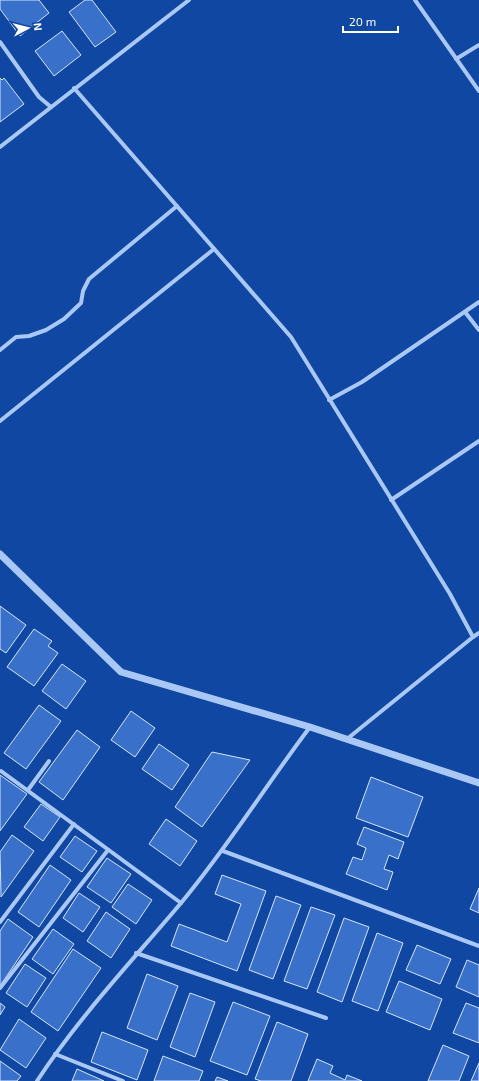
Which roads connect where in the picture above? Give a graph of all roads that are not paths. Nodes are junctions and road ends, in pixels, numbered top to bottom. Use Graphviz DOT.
graph roads {
  1 [pos="190,0"];
  2 [pos="415,0"];
  3 [pos="0,42"];
  4 [pos="479,46"];
  5 [pos="456,59"];
  6 [pos="74,88"];
  7 [pos="479,91"];
  8 [pos="51,106"];
  9 [pos="0,147"];
  10 [pos="177,206"];
  11 [pos="214,249"];
  12 [pos="479,302"];
  13 [pos="465,312"];
  14 [pos="479,330"];
  15 [pos="0,350"];
  16 [pos="329,400"];
  17 [pos="0,422"];
  18 [pos="479,441"];
  19 [pos="391,500"];
  20 [pos="0,554"];
  21 [pos="479,633"];
  22 [pos="473,637"];
  23 [pos="310,727"];
  24 [pos="347,739"];
  25 [pos="49,761"];
  26 [pos="1,770"];
  27 [pos="479,783"];
  28 [pos="28,790"];
  29 [pos="74,824"];
  30 [pos="108,850"];
  31 [pos="223,851"];
  32 [pos="181,903"];
  33 [pos="0,922"];
  34 [pos="479,946"];
  35 [pos="136,953"];
  36 [pos="0,988"];
  37 [pos="326,1018"];
  38 [pos="55,1054"];
  39 [pos="37,1081"];
  40 [pos="122,1081"];
  1 -- 6 [label="street"];
  2 -- 5 [label="street"];
  3 -- 8 [label="street"];
  4 -- 5 [label="street"];
  5 -- 7 [label="street"];
  6 -- 8 [label="street"];
  6 -- 10 [label="street"];
  8 -- 9 [label="street"];
  10 -- 11 [label="street"];
  10 -- 15 [label="street"];
  11 -- 16 [label="street"];
  11 -- 17 [label="street"];
  12 -- 13 [label="street"];
  13 -- 14 [label="street"];
  13 -- 16 [label="street"];
  16 -- 19 [label="street"];
  18 -- 19 [label="street"];
  19 -- 22 [label="street"];
  20 -- 23 [label="street"];
  21 -- 22 [label="street"];
  22 -- 24 [label="street"];
  23 -- 24 [label="street"];
  23 -- 31 [label="street"];
  24 -- 27 [label="street"];
  25 -- 28 [label="street"];
  26 -- 28 [label="street"];
  28 -- 29 [label="street"];
  29 -- 30 [label="street"];
  29 -- 33 [label="street"];
  30 -- 32 [label="street"];
  30 -- 36 [label="street"];
  31 -- 32 [label="street"];
  31 -- 34 [label="street"];
  32 -- 35 [label="street"];
  35 -- 37 [label="street"];
  35 -- 38 [label="street"];
  38 -- 39 [label="street"];
  38 -- 40 [label="street"];
}
